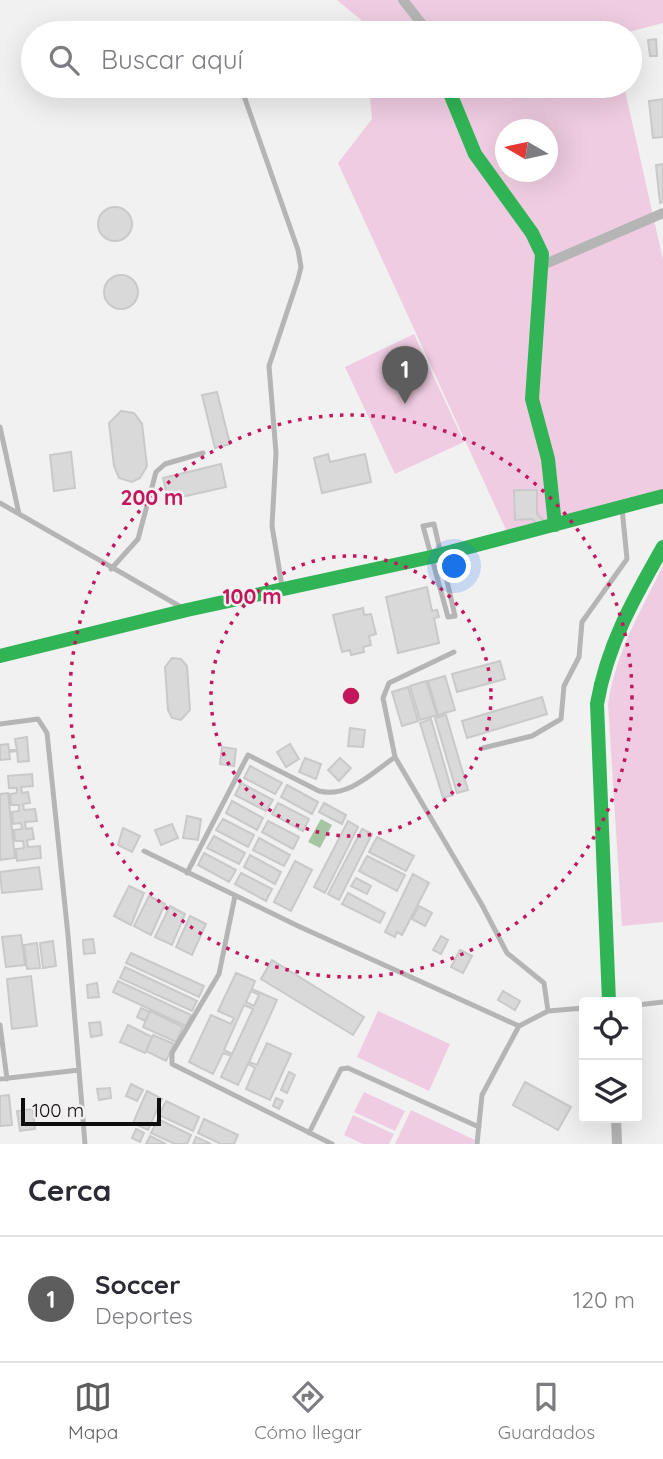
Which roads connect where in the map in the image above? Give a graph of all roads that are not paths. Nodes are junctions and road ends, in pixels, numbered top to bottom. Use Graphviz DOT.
graph roads {
  1 [pos="404,0"];
  2 [pos="420,21"];
  3 [pos="245,98"];
  4 [pos="452,98"];
  5 [pos="663,213"];
  6 [pos="543,265"];
  7 [pos="0,427"];
  8 [pos="203,453"];
  9 [pos="7,470"];
  10 [pos="0,472"];
  11 [pos="663,496"];
  12 [pos="0,503"];
  13 [pos="622,507"];
  14 [pos="19,514"];
  15 [pos="555,525"];
  16 [pos="663,547"];
  17 [pos="436,555"];
  18 [pos="111,569"];
  19 [pos="283,589"];
  20 [pos="449,590"];
  21 [pos="440,593"];
  22 [pos="187,610"];
  23 [pos="454,652"];
  24 [pos="0,656"];
  25 [pos="0,724"];
  26 [pos="483,748"];
  27 [pos="395,757"];
  28 [pos="144,851"];
  29 [pos="187,873"];
  30 [pos="235,896"];
  31 [pos="609,997"];
  32 [pos="663,1002"];
  33 [pos="642,1004"];
  34 [pos="579,1008"];
  35 [pos="548,1011"];
  36 [pos="0,1025"];
  37 [pos="519,1026"];
  38 [pos="79,1070"];
  39 [pos="0,1079"];
  40 [pos="8,1079"];
  41 [pos="615,1123"];
  42 [pos="479,1127"];
  43 [pos="309,1133"];
  44 [pos="85,1144"];
  45 [pos="332,1144"];
  46 [pos="477,1144"];
  47 [pos="617,1144"];
  1 -- 2 [label="street"];
  3 -- 19 [label="lane"];
  4 -- 6 [label="street"];
  5 -- 6 [label="street"];
  6 -- 15 [label="street"];
  7 -- 9 [label="lane"];
  8 -- 18 [label="lane"];
  9 -- 10 [label="lane"];
  9 -- 14 [label="lane"];
  11 -- 13 [label="street"];
  12 -- 14 [label="lane"];
  13 -- 15 [label="street"];
  13 -- 26 [label="lane"];
  14 -- 18 [label="lane"];
  15 -- 17 [label="street"];
  16 -- 31 [label="street"];
  17 -- 17 [label="lane"];
  17 -- 19 [label="street"];
  17 -- 20 [label="lane"];
  17 -- 21 [label="lane"];
  18 -- 22 [label="lane"];
  19 -- 22 [label="street"];
  20 -- 21 [label="lane"];
  20 -- 21 [label="lane"];
  22 -- 24 [label="street"];
  23 -- 27 [label="lane"];
  25 -- 38 [label="lane"];
  27 -- 29 [label="lane"];
  27 -- 35 [label="lane"];
  28 -- 29 [label="lane"];
  29 -- 30 [label="lane"];
  30 -- 37 [label="lane"];
  30 -- 43 [label="lane"];
  32 -- 33 [label="lane"];
  34 -- 35 [label="lane"];
  35 -- 37 [label="lane"];
  36 -- 40 [label="lane"];
  37 -- 42 [label="lane"];
  38 -- 40 [label="lane"];
  38 -- 44 [label="lane"];
  39 -- 40 [label="lane"];
  41 -- 47 [label="street"];
  42 -- 43 [label="lane"];
  42 -- 46 [label="lane"];
  43 -- 45 [label="lane"];
}
